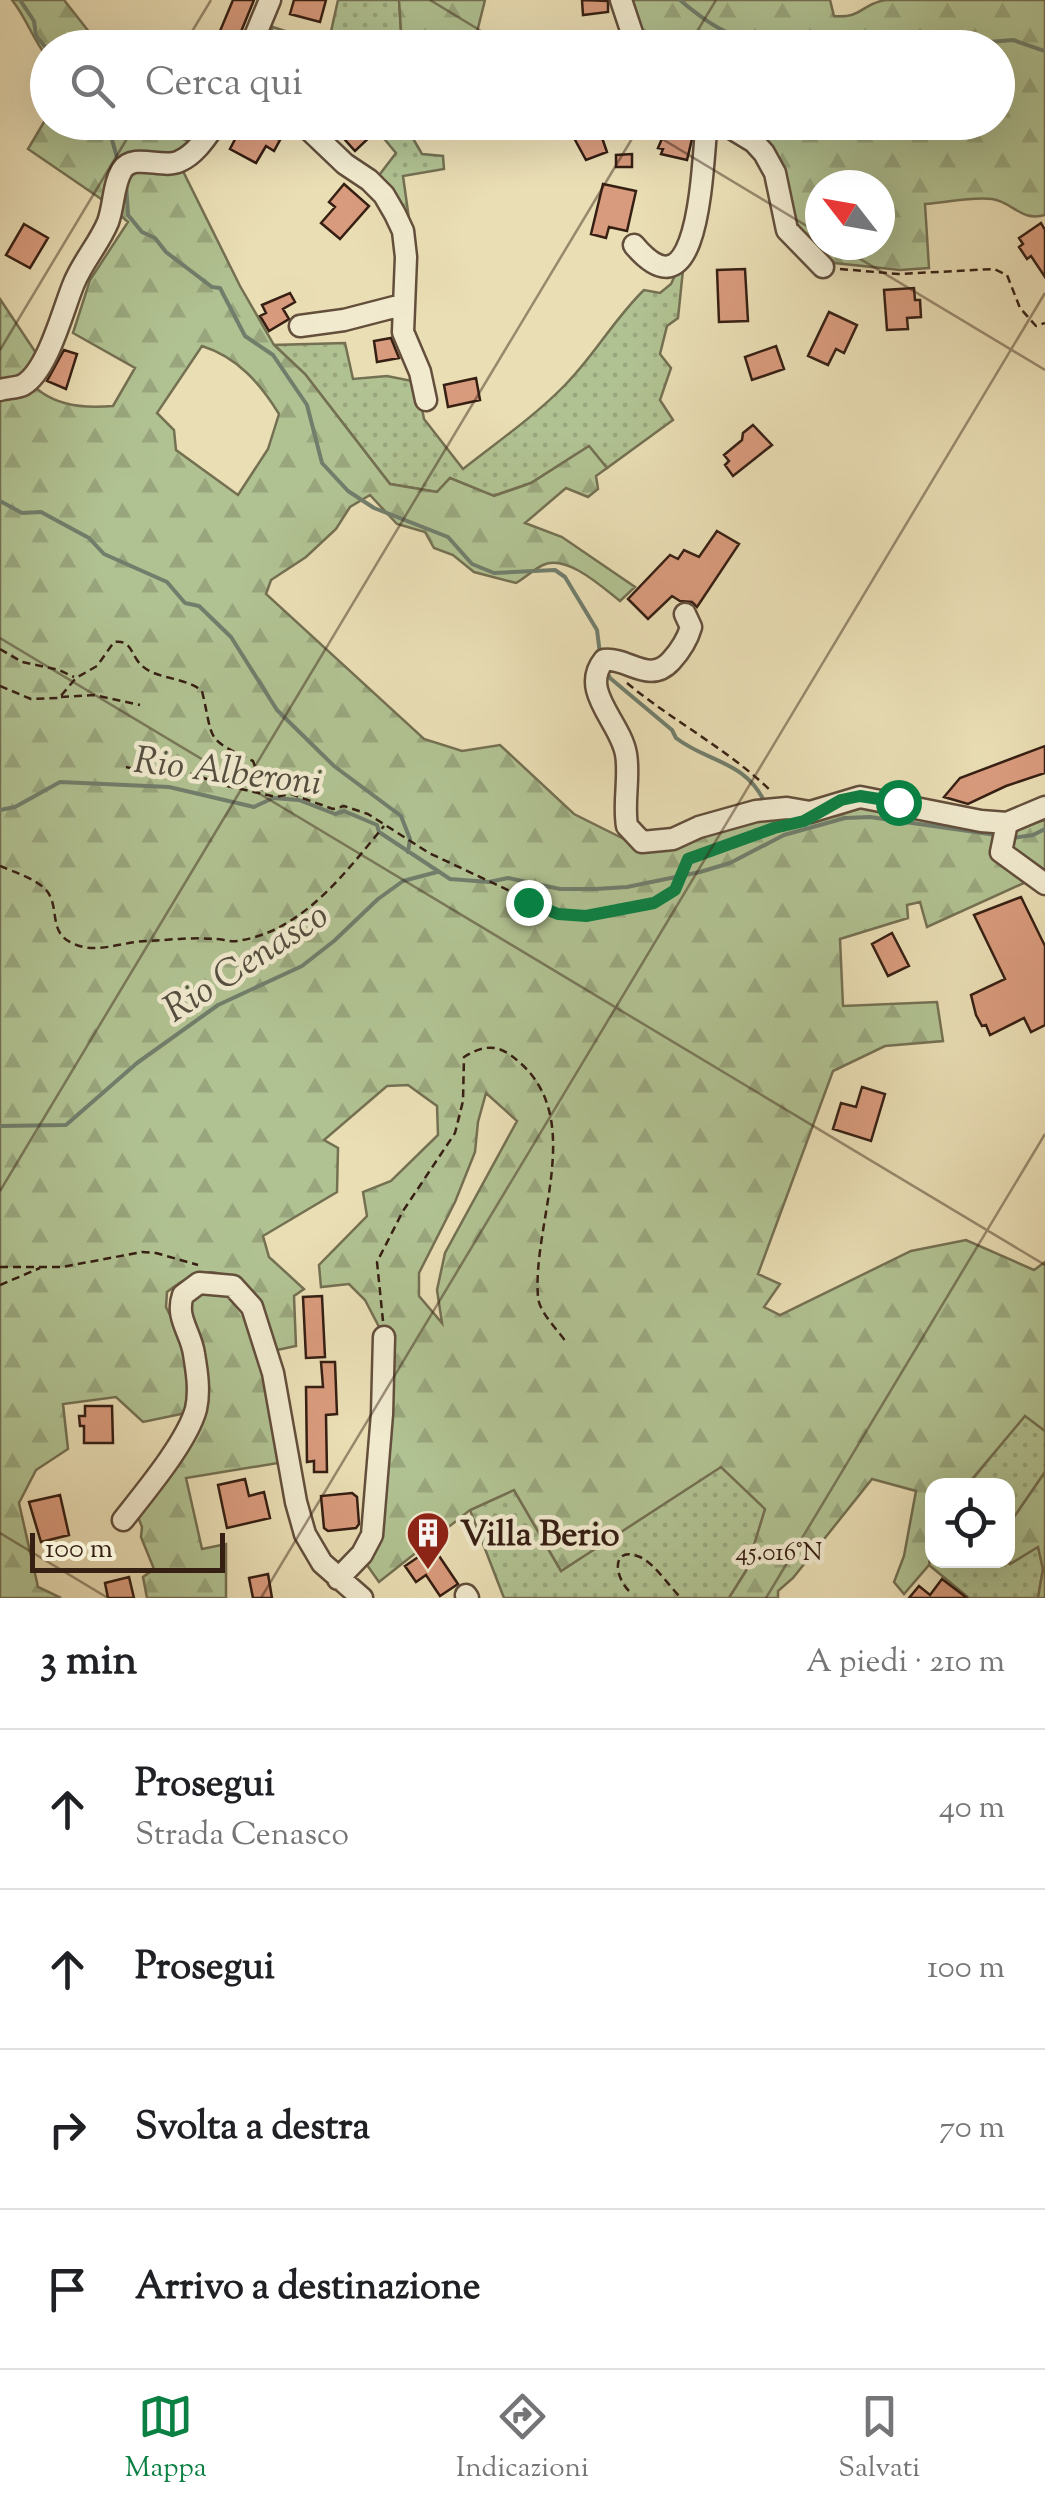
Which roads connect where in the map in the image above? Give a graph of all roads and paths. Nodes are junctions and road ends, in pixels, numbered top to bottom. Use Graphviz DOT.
graph roads {
  1 [pos="270,0"];
  2 [pos="258,30"];
  3 [pos="204,140"];
  4 [pos="320,140"];
  5 [pos="704,140"];
  6 [pos="751,140"];
  7 [pos="634,245"];
  8 [pos="824,267"];
  9 [pos="402,305"];
  10 [pos="1045,324"];
  11 [pos="300,326"];
  12 [pos="0,390"];
  13 [pos="426,400"];
  14 [pos="685,614"];
  15 [pos="0,649"];
  16 [pos="612,659"];
  17 [pos="76,678"];
  18 [pos="0,686"];
  19 [pos="60,698"];
  20 [pos="140,705"];
  21 [pos="126,767"];
  22 [pos="264,792"];
  23 [pos="1045,807"];
  24 [pos="789,816"];
  25 [pos="1007,822"];
  26 [pos="385,824"];
  27 [pos="0,866"];
  28 [pos="1045,884"];
  29 [pos="0,1267"];
  30 [pos="42,1267"];
  31 [pos="205,1268"];
  32 [pos="0,1285"];
  33 [pos="384,1337"];
  34 [pos="566,1342"];
  35 [pos="123,1520"];
  36 [pos="338,1579"];
  37 [pos="629,1591"];
  38 [pos="361,1598"];
  39 [pos="681,1598"];
  1 -- 2 [label="street"];
  3 -- 12 [label="street"];
  4 -- 9 [label="street"];
  5 -- 7 [label="street"];
  6 -- 8 [label="street"];
  8 -- 10 [label="path"];
  9 -- 11 [label="street"];
  9 -- 13 [label="street"];
  14 -- 16 [label="street"];
  15 -- 17 [label="path"];
  16 -- 24 [label="path"];
  16 -- 24 [label="street"];
  17 -- 19 [label="path"];
  17 -- 22 [label="path"];
  18 -- 19 [label="path"];
  19 -- 20 [label="path"];
  21 -- 22 [label="path"];
  22 -- 26 [label="path"];
  23 -- 25 [label="street"];
  24 -- 25 [label="street"];
  24 -- 26 [label="path"];
  25 -- 28 [label="street"];
  26 -- 27 [label="path"];
  29 -- 30 [label="path"];
  30 -- 31 [label="path"];
  30 -- 32 [label="path"];
  33 -- 34 [label="path"];
  33 -- 36 [label="street"];
  35 -- 36 [label="street"];
  36 -- 38 [label="street"];
  37 -- 39 [label="path"];
}
